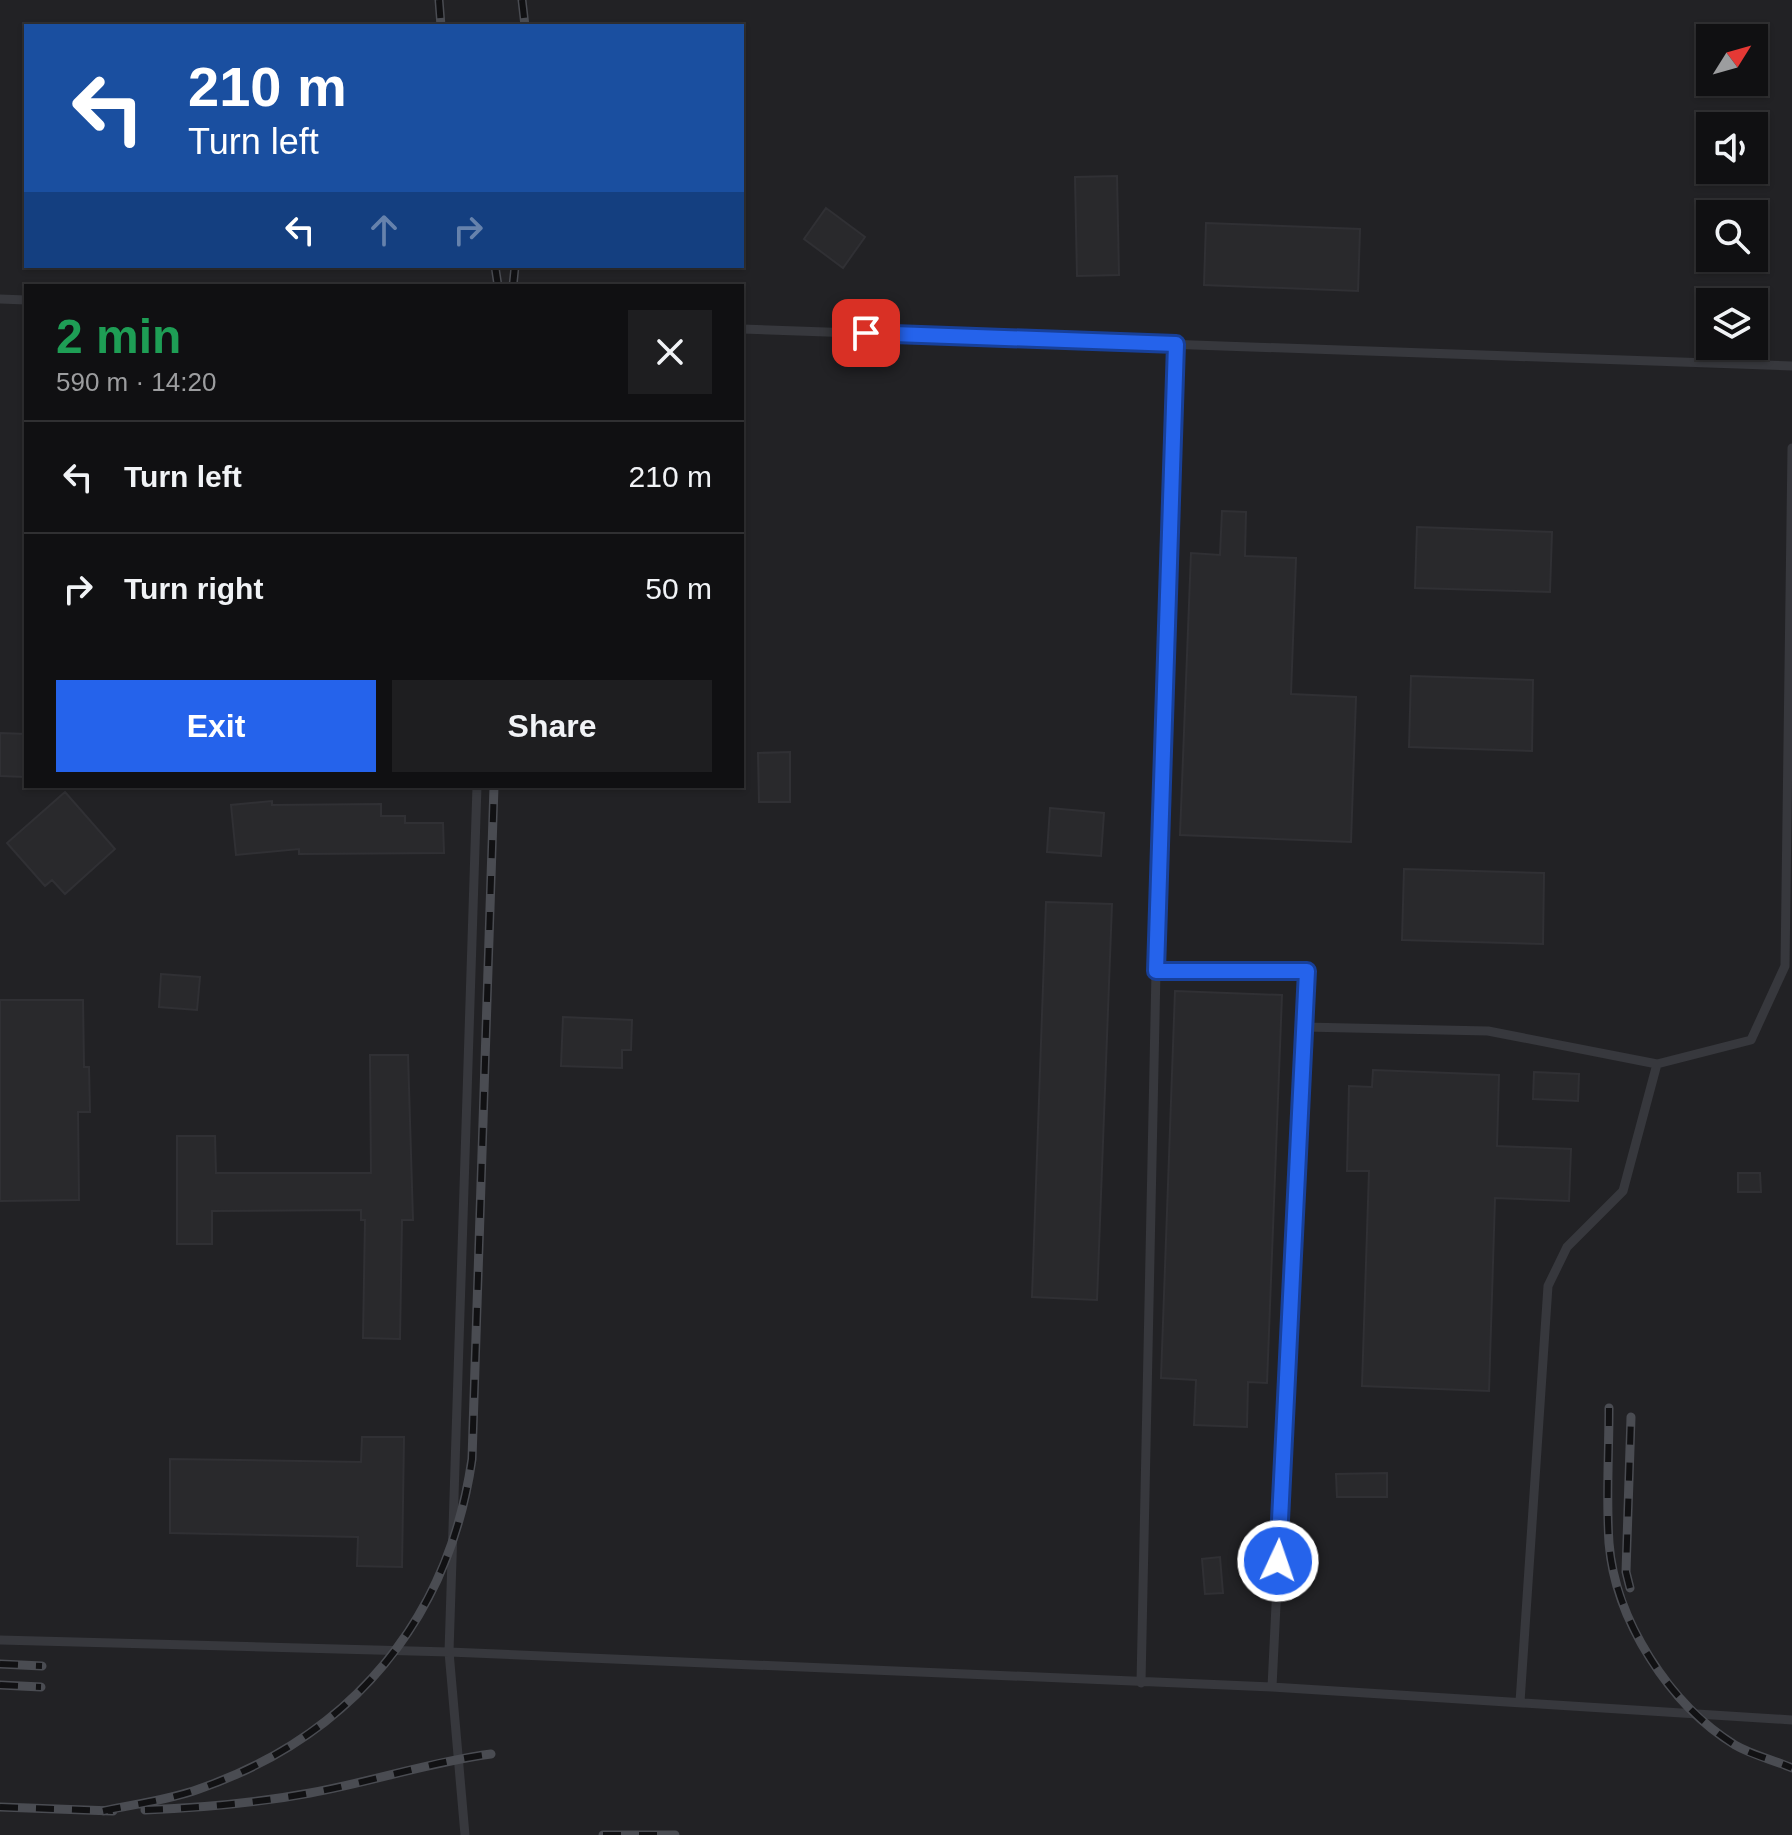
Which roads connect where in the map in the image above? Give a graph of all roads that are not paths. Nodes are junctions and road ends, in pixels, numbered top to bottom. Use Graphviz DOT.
graph roads {
  1 [pos="0,299"];
  2 [pos="24,300"];
  3 [pos="744,329"];
  4 [pos="1176,344"];
  5 [pos="1792,366"];
  6 [pos="1792,448"];
  7 [pos="477,788"];
  8 [pos="1156,971"];
  9 [pos="1304,1027"];
  10 [pos="1657,1064"];
  11 [pos="0,1640"];
  12 [pos="449,1652"];
  13 [pos="1141,1683"];
  14 [pos="1272,1687"];
  15 [pos="1520,1702"];
  16 [pos="1792,1720"];
  17 [pos="465,1835"];
  1 -- 2 [label="lane"];
  3 -- 4 [label="lane"];
  4 -- 5 [label="lane"];
  4 -- 8 [label="lane"];
  6 -- 10 [label="lane"];
  7 -- 12 [label="lane"];
  8 -- 9 [label="lane"];
  8 -- 13 [label="lane"];
  9 -- 10 [label="lane"];
  9 -- 14 [label="lane"];
  10 -- 15 [label="lane"];
  11 -- 12 [label="lane"];
  12 -- 13 [label="lane"];
  12 -- 17 [label="lane"];
  13 -- 14 [label="lane"];
  14 -- 15 [label="lane"];
  15 -- 16 [label="lane"];
}
